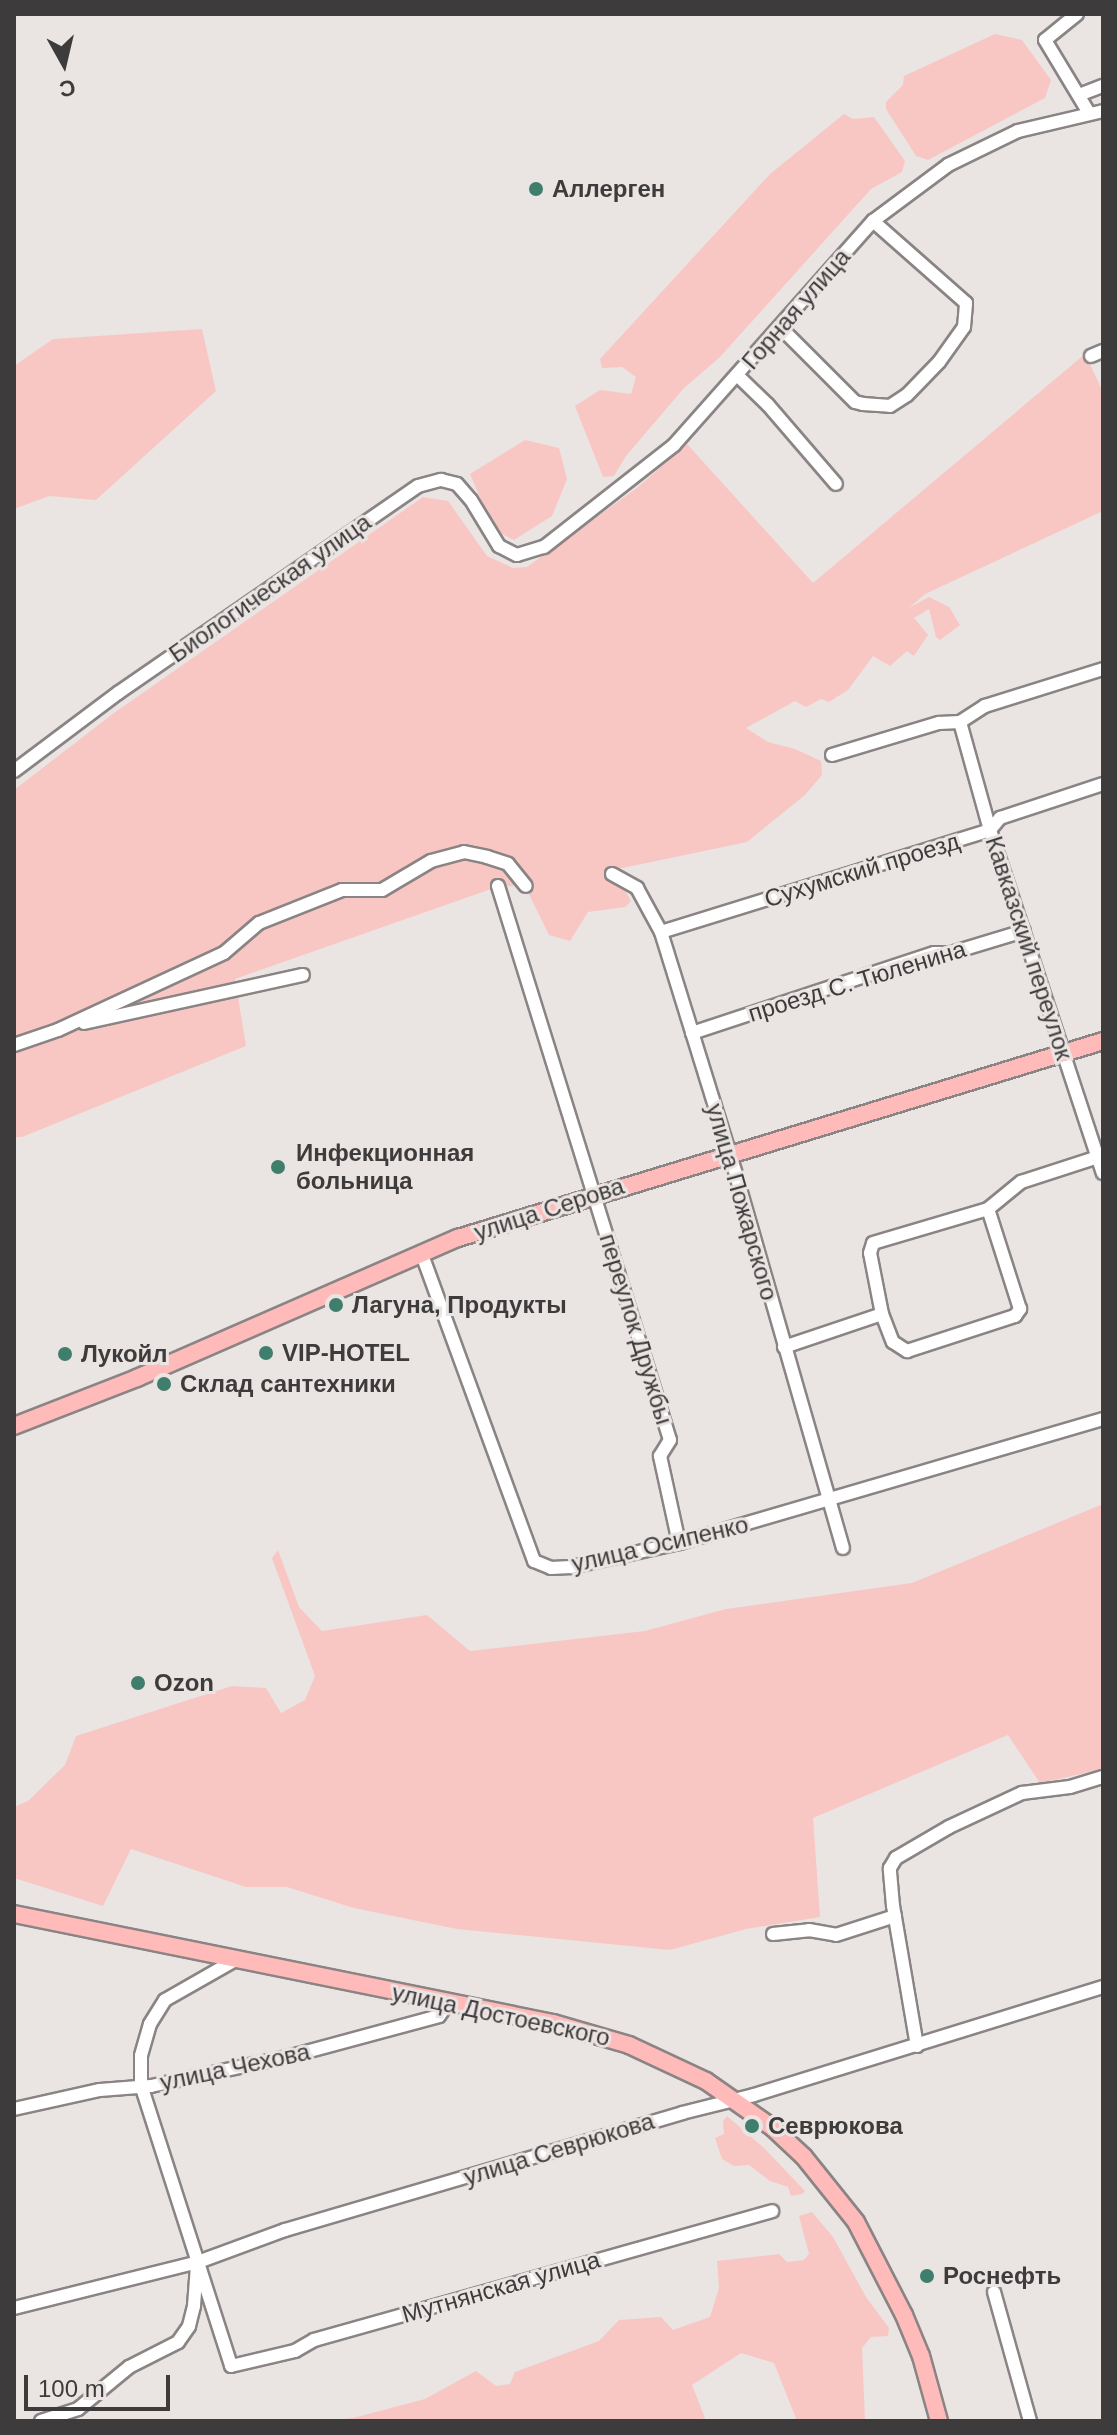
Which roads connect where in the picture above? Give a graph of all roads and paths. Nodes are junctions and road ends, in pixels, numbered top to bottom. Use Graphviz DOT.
graph roads {
  1 [pos="1077,14"];
  2 [pos="1103,86"];
  3 [pos="1079,95"];
  4 [pos="1103,111"];
  5 [pos="1089,113"];
  6 [pos="873,221"];
  7 [pos="780,327"];
  8 [pos="737,375"];
  9 [pos="836,484"];
  10 [pos="517,555"];
  11 [pos="1103,669"];
  12 [pos="960,722"];
  13 [pos="832,755"];
  14 [pos="14,771"];
  15 [pos="1103,784"];
  16 [pos="990,830"];
  17 [pos="612,874"];
  18 [pos="498,886"];
  19 [pos="526,886"];
  20 [pos="1024,931"];
  21 [pos="661,932"];
  22 [pos="303,975"];
  23 [pos="58,1030"];
  24 [pos="692,1033"];
  25 [pos="1103,1041"];
  26 [pos="14,1045"];
  27 [pos="1064,1052"];
  28 [pos="729,1153"];
  29 [pos="1098,1157"];
  30 [pos="1103,1173"];
  31 [pos="594,1194"];
  32 [pos="988,1209"];
  33 [pos="421,1252"];
  34 [pos="882,1314"];
  35 [pos="784,1347"];
  36 [pos="1103,1419"];
  37 [pos="14,1426"];
  38 [pos="827,1501"];
  39 [pos="679,1543"];
  40 [pos="843,1548"];
  41 [pos="1103,1777"];
  42 [pos="14,1914"];
  43 [pos="895,1916"];
  44 [pos="773,1934"];
  45 [pos="237,1959"];
  46 [pos="1103,1987"];
  47 [pos="448,2003"];
  48 [pos="917,2046"];
  49 [pos="141,2085"];
  50 [pos="736,2099"];
  51 [pos="14,2109"];
  52 [pos="772,2211"];
  53 [pos="198,2262"];
  54 [pos="994,2292"];
  55 [pos="14,2308"];
  56 [pos="41,2421"];
  57 [pos="939,2421"];
  58 [pos="1030,2421"];
  1 -- 3 [label="street"];
  2 -- 3 [label="street"];
  3 -- 5 [label="street"];
  4 -- 5 [label="street, Горная улица"];
  5 -- 6 [label="street, Горная улица"];
  6 -- 7 [label="street, Горная улица"];
  6 -- 7 [label="street"];
  7 -- 8 [label="street, Горная улица"];
  8 -- 9 [label="street"];
  8 -- 10 [label="street, Горная улица"];
  10 -- 14 [label="street, Биологическая улица"];
  11 -- 12 [label="street"];
  12 -- 13 [label="street"];
  12 -- 16 [label="street, Кавказский переулок"];
  15 -- 16 [label="street, Сухумский проезд"];
  16 -- 20 [label="street, Кавказский переулок"];
  16 -- 21 [label="street, Сухумский проезд"];
  17 -- 21 [label="street, улица Пожарского"];
  18 -- 31 [label="street, переулок Дружбы"];
  19 -- 23 [label="street"];
  20 -- 24 [label="street, проезд С. Тюленина"];
  20 -- 27 [label="street, Кавказский переулок"];
  21 -- 24 [label="street, улица Пожарского"];
  22 -- 23 [label="street"];
  23 -- 26 [label="street"];
  24 -- 28 [label="street, улица Пожарского"];
  25 -- 27 [label="main road, улица Серова"];
  27 -- 28 [label="main road, улица Серова"];
  27 -- 29 [label="street, Кавказский переулок"];
  28 -- 31 [label="main road, улица Серова"];
  28 -- 35 [label="street, улица Пожарского"];
  29 -- 30 [label="street, Кавказский переулок"];
  29 -- 32 [label="street"];
  31 -- 33 [label="main road, улица Серова"];
  31 -- 39 [label="street, переулок Дружбы"];
  32 -- 34 [label="street"];
  32 -- 34 [label="street"];
  33 -- 37 [label="main road, улица Серова"];
  33 -- 39 [label="street, улица Осипенко"];
  34 -- 35 [label="street"];
  35 -- 38 [label="street, улица Пожарского"];
  36 -- 38 [label="street, улица Осипенко"];
  38 -- 39 [label="street, улица Осипенко"];
  38 -- 40 [label="street, улица Пожарского"];
  41 -- 43 [label="street"];
  42 -- 45 [label="main road, улица Достоевского"];
  43 -- 44 [label="street"];
  43 -- 48 [label="street"];
  45 -- 47 [label="main road, улица Достоевского"];
  45 -- 49 [label="street"];
  46 -- 48 [label="street, улица Севрюкова"];
  47 -- 49 [label="street, улица Чехова"];
  47 -- 50 [label="main road, улица Достоевского"];
  48 -- 50 [label="street, улица Севрюкова"];
  49 -- 51 [label="street, улица Чехова"];
  49 -- 53 [label="street"];
  50 -- 53 [label="street, улица Севрюкова"];
  50 -- 57 [label="main road, улица Достоевского"];
  52 -- 53 [label="street, Мутнянская улица"];
  53 -- 55 [label="street, улица Севрюкова"];
  53 -- 56 [label="street"];
  54 -- 58 [label="street"];
}
